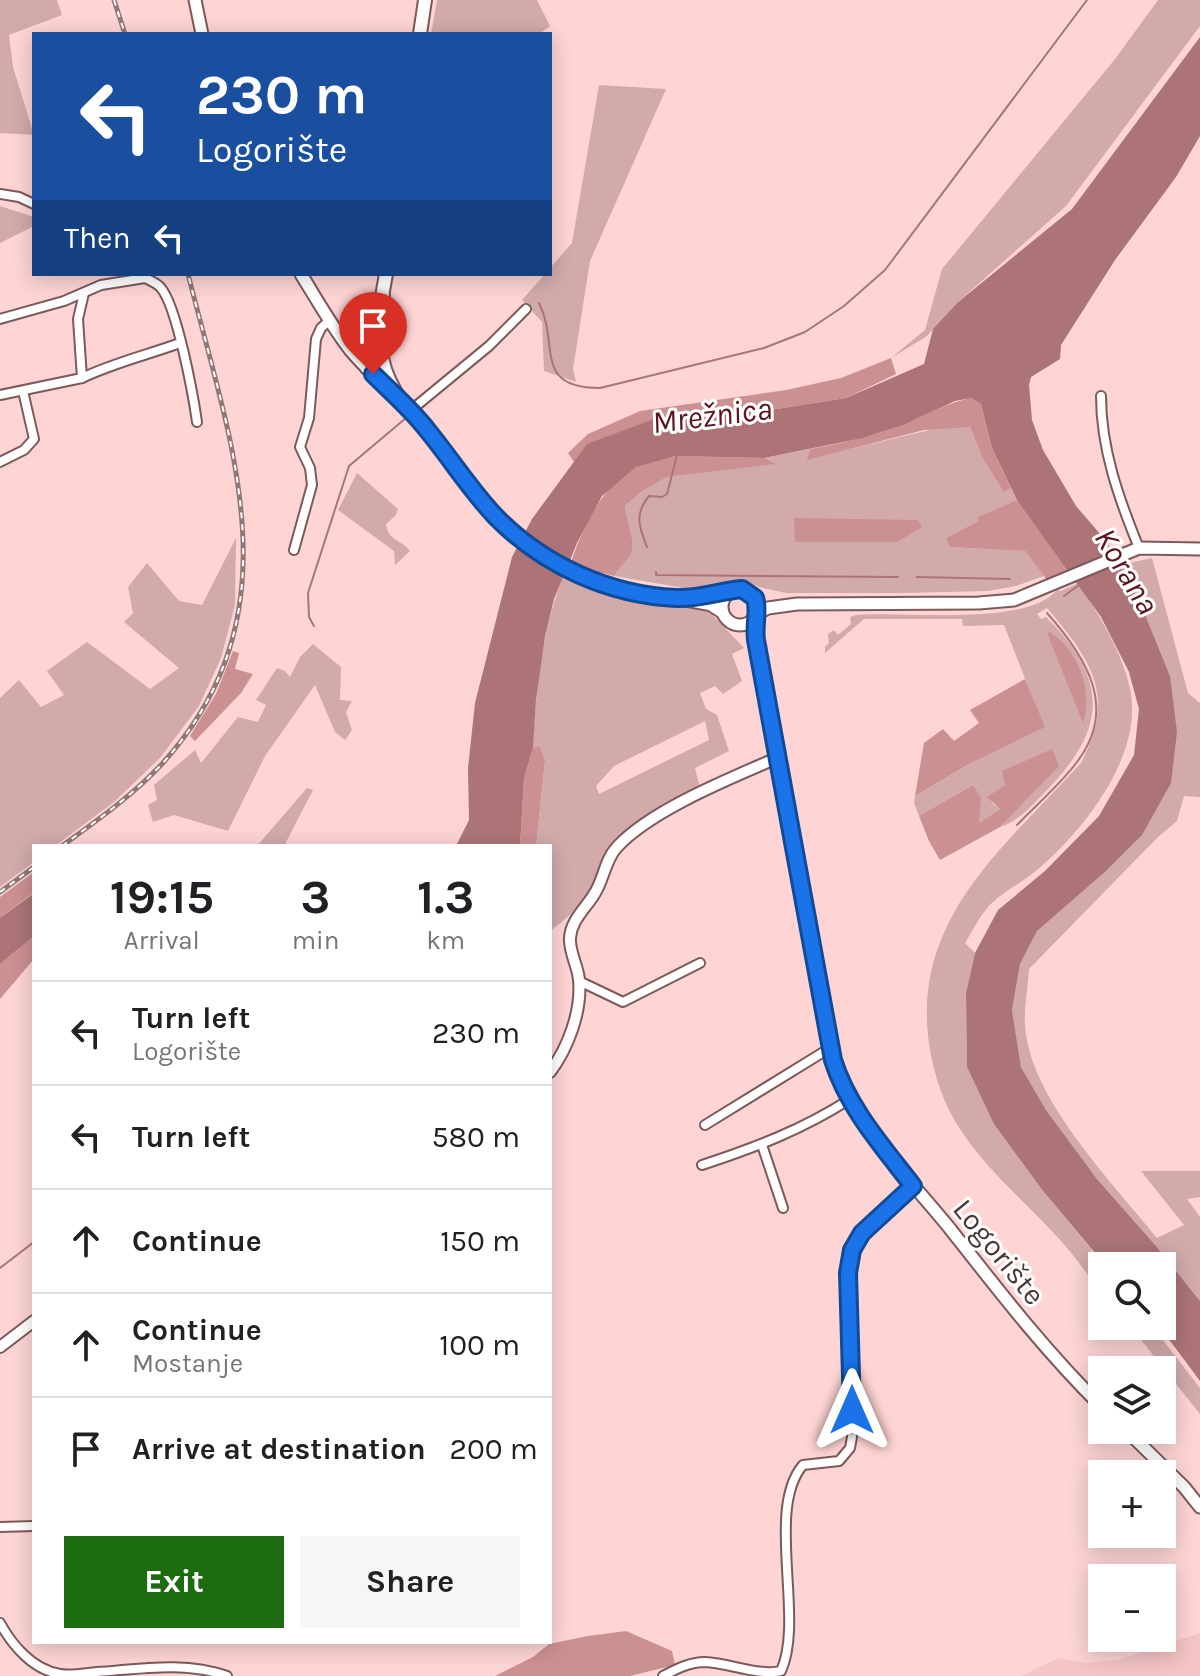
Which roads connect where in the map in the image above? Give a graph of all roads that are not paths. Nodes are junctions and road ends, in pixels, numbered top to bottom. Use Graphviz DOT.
graph roads {
  1 [pos="195,0"];
  2 [pos="425,0"];
  3 [pos="202,32"];
  4 [pos="420,32"];
  5 [pos="0,194"];
  6 [pos="32,203"];
  7 [pos="145,276"];
  8 [pos="302,276"];
  9 [pos="386,276"];
  10 [pos="84,293"];
  11 [pos="383,296"];
  12 [pos="526,309"];
  13 [pos="0,319"];
  14 [pos="330,320"];
  15 [pos="374,331"];
  16 [pos="343,339"];
  17 [pos="180,343"];
  18 [pos="381,358"];
  19 [pos="367,368"];
  20 [pos="82,378"];
  21 [pos="23,391"];
  22 [pos="0,395"];
  23 [pos="1101,396"];
  24 [pos="406,407"];
  25 [pos="197,422"];
  26 [pos="0,462"];
  27 [pos="1134,549"];
  28 [pos="1200,549"];
  29 [pos="294,550"];
  30 [pos="732,591"];
  31 [pos="751,593"];
  32 [pos="677,598"];
  33 [pos="797,604"];
  34 [pos="722,612"];
  35 [pos="755,616"];
  36 [pos="733,624"];
  37 [pos="759,658"];
  38 [pos="777,758"];
  39 [pos="700,963"];
  40 [pos="579,981"];
  41 [pos="830,1048"];
  42 [pos="552,1069"];
  43 [pos="850,1099"];
  44 [pos="705,1125"];
  45 [pos="762,1145"];
  46 [pos="702,1165"];
  47 [pos="913,1186"];
  48 [pos="783,1208"];
  49 [pos="32,1323"];
  50 [pos="0,1347"];
  51 [pos="1088,1392"];
  52 [pos="1140,1444"];
  53 [pos="1200,1507"];
  54 [pos="32,1526"];
  55 [pos="0,1527"];
  56 [pos="0,1623"];
  57 [pos="227,1676"];
  58 [pos="663,1676"];
  1 -- 3 [label="main road"];
  2 -- 4 [label="highway"];
  5 -- 6 [label="street"];
  7 -- 10 [label="street"];
  7 -- 17 [label="street"];
  8 -- 14 [label="main road"];
  9 -- 11 [label="highway"];
  10 -- 13 [label="street"];
  10 -- 20 [label="street"];
  11 -- 15 [label="highway"];
  11 -- 18 [label="highway"];
  12 -- 24 [label="street"];
  14 -- 16 [label="main road"];
  14 -- 29 [label="street"];
  15 -- 16 [label="highway"];
  15 -- 19 [label="highway"];
  16 -- 19 [label="main road"];
  17 -- 20 [label="street"];
  17 -- 25 [label="street"];
  18 -- 19 [label="highway"];
  18 -- 24 [label="highway"];
  19 -- 24 [label="main road"];
  20 -- 21 [label="street"];
  21 -- 22 [label="street"];
  21 -- 26 [label="street"];
  23 -- 27 [label="street"];
  24 -- 32 [label="main road"];
  27 -- 28 [label="main road"];
  27 -- 33 [label="main road"];
  30 -- 31 [label="main road"];
  30 -- 32 [label="main road"];
  30 -- 34 [label="main road"];
  31 -- 33 [label="main road"];
  31 -- 35 [label="main road"];
  32 -- 34 [label="main road"];
  33 -- 35 [label="main road"];
  34 -- 36 [label="main road"];
  35 -- 36 [label="main road"];
  35 -- 37 [label="main road, Logorište"];
  36 -- 37 [label="main road, Logorište"];
  37 -- 38 [label="main road, Logorište"];
  38 -- 40 [label="street"];
  38 -- 41 [label="main road, Logorište"];
  39 -- 40 [label="street"];
  40 -- 42 [label="street"];
  41 -- 43 [label="main road, Logorište"];
  41 -- 44 [label="street"];
  43 -- 45 [label="street"];
  43 -- 47 [label="main road, Logorište"];
  45 -- 46 [label="street"];
  45 -- 48 [label="street"];
  47 -- 51 [label="main road, Logorište"];
  47 -- 58 [label="street"];
  49 -- 50 [label="street"];
  52 -- 53 [label="main road"];
  54 -- 55 [label="street"];
  56 -- 57 [label="street"];
}
